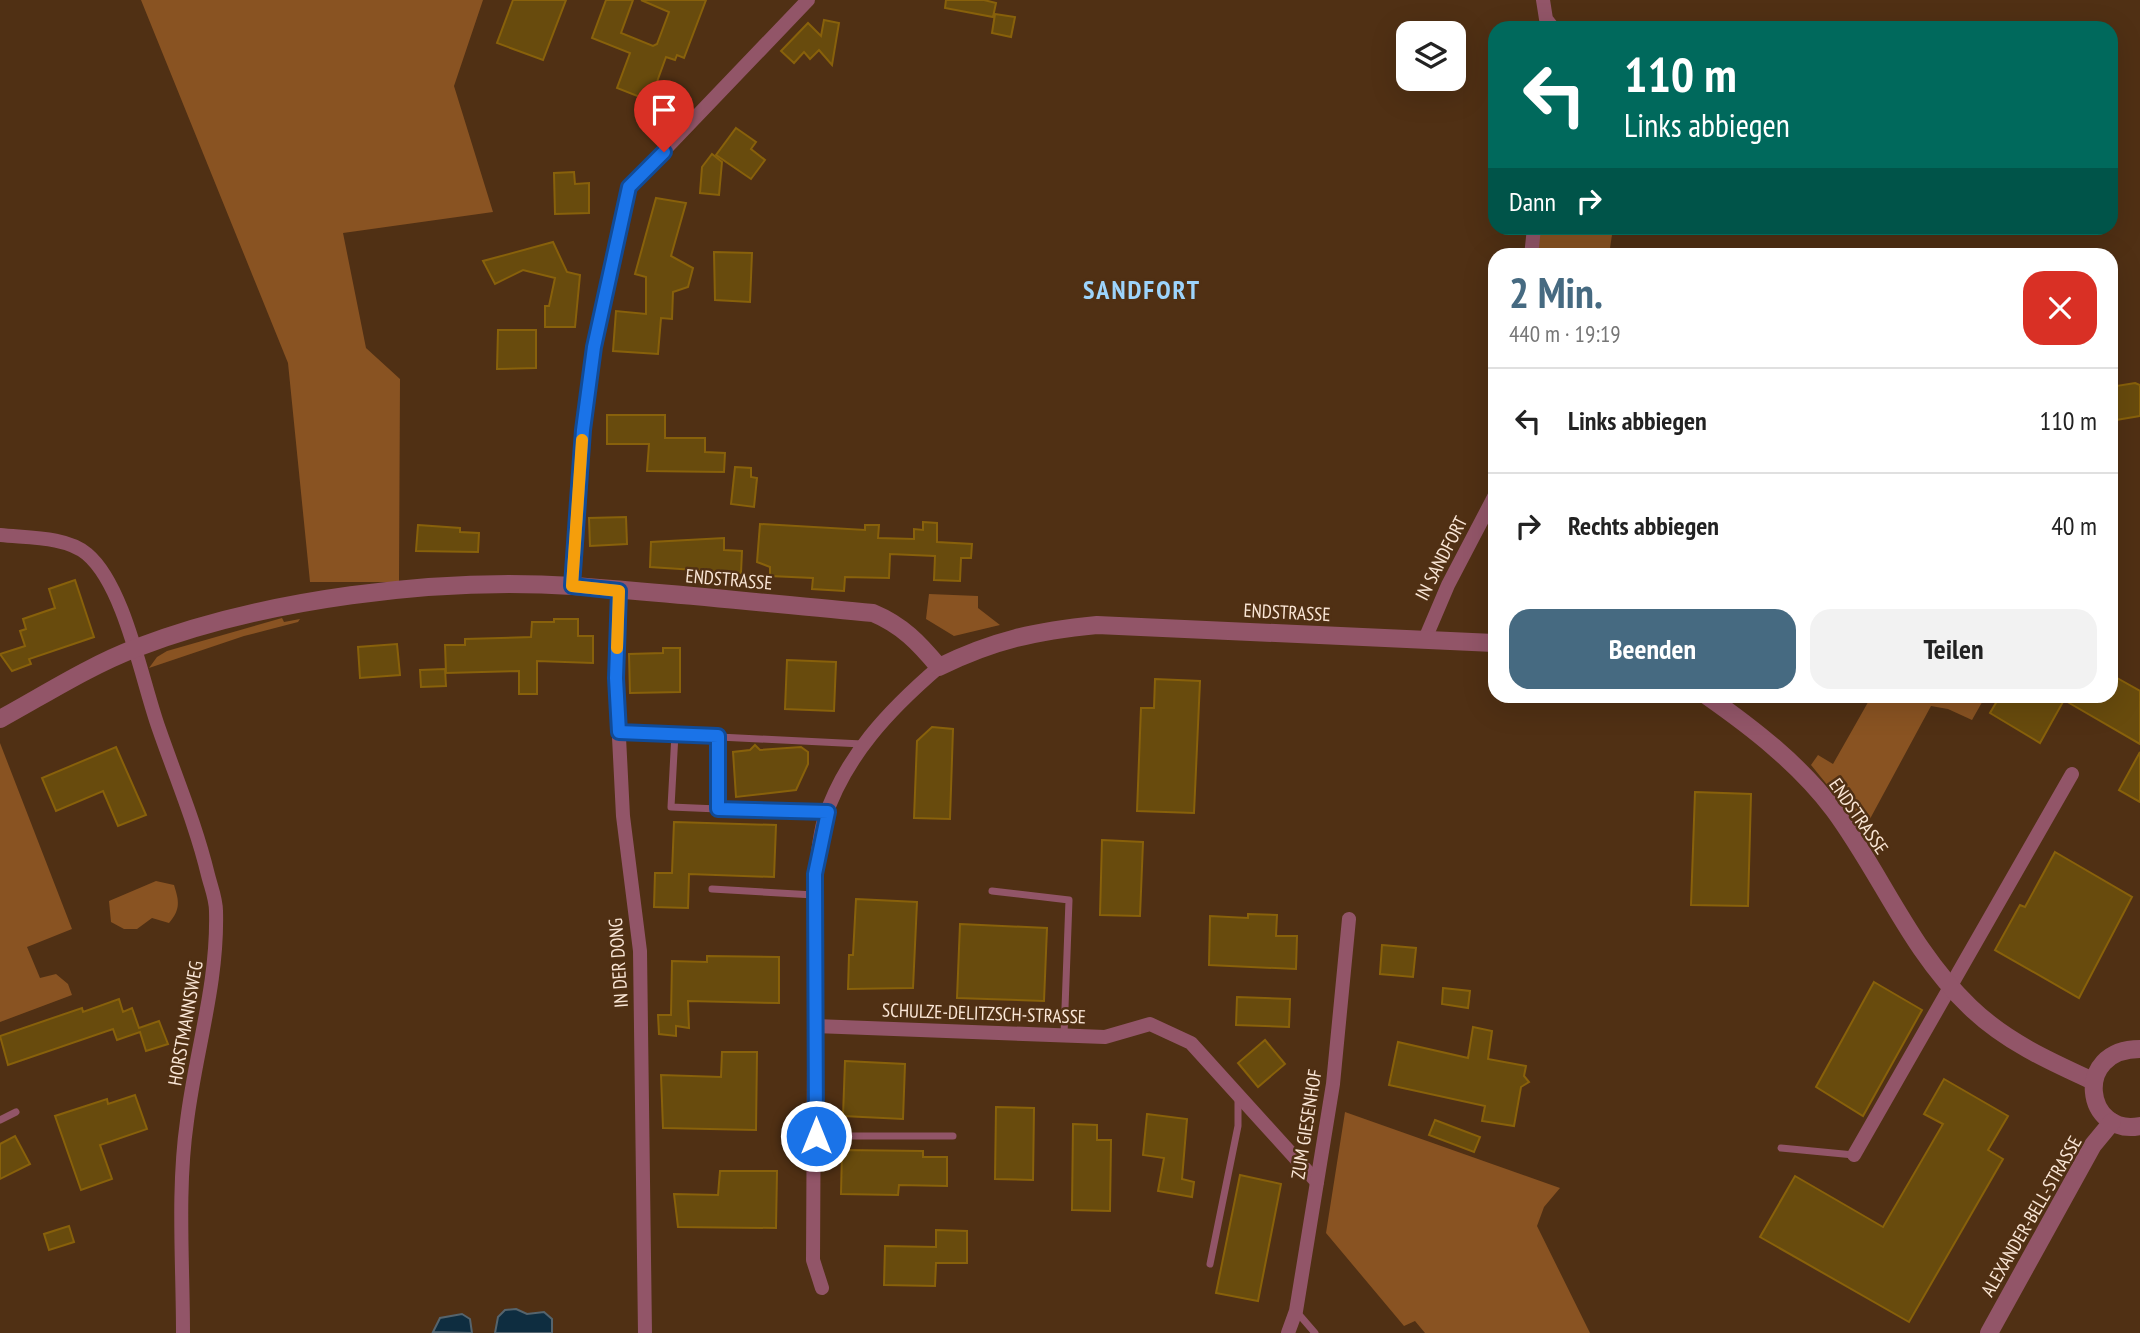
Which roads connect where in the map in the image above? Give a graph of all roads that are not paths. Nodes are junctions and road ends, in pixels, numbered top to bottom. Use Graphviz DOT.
graph roads {
  1 [pos="808,0"];
  2 [pos="1543,0"];
  3 [pos="1548,21"];
  4 [pos="1488,508"];
  5 [pos="0,535"];
  6 [pos="572,586"];
  7 [pos="619,591"];
  8 [pos="1425,639"];
  9 [pos="1488,643"];
  10 [pos="135,648"];
  11 [pos="939,667"];
  12 [pos="1717,703"];
  13 [pos="0,719"];
  14 [pos="619,732"];
  15 [pos="675,734"];
  16 [pos="718,736"];
  17 [pos="862,744"];
  18 [pos="2072,774"];
  19 [pos="718,809"];
  20 [pos="828,812"];
  21 [pos="712,889"];
  22 [pos="992,891"];
  23 [pos="815,895"];
  24 [pos="1349,919"];
  25 [pos="1949,986"];
  26 [pos="815,1026"];
  27 [pos="1064,1035"];
  28 [pos="2140,1049"];
  29 [pos="2093,1081"];
  30 [pos="1238,1095"];
  31 [pos="16,1112"];
  32 [pos="0,1120"];
  33 [pos="2112,1122"];
  34 [pos="2140,1126"];
  35 [pos="816,1136"];
  36 [pos="953,1136"];
  37 [pos="1781,1148"];
  38 [pos="1854,1155"];
  39 [pos="1317,1182"];
  40 [pos="1210,1264"];
  41 [pos="822,1287"];
  42 [pos="1296,1311"];
  43 [pos="183,1333"];
  44 [pos="645,1333"];
  45 [pos="1288,1333"];
  46 [pos="1315,1333"];
  47 [pos="1989,1333"];
  1 -- 6 [label="street"];
  2 -- 3 [label="street"];
  4 -- 8 [label="street, IN SANDFORT"];
  5 -- 10 [label="street"];
  6 -- 7 [label="street, ENDSTRASSE"];
  6 -- 10 [label="street, ENDSTRASSE"];
  7 -- 11 [label="street, ENDSTRASSE"];
  7 -- 14 [label="street, IN DER DONG"];
  8 -- 9 [label="street, ENDSTRASSE"];
  8 -- 11 [label="street, ENDSTRASSE"];
  10 -- 13 [label="street, ENDSTRASSE"];
  10 -- 43 [label="street, HORSTMANNSWEG"];
  11 -- 17 [label="street"];
  12 -- 25 [label="street, ENDSTRASSE"];
  14 -- 15 [label="lane"];
  14 -- 44 [label="street, IN DER DONG"];
  15 -- 16 [label="lane"];
  15 -- 19 [label="lane"];
  16 -- 17 [label="lane"];
  16 -- 19 [label="lane"];
  17 -- 20 [label="street"];
  18 -- 25 [label="street"];
  19 -- 20 [label="lane"];
  20 -- 23 [label="street"];
  21 -- 23 [label="lane"];
  22 -- 27 [label="lane"];
  23 -- 26 [label="street"];
  24 -- 39 [label="street, ZUM GIESENHOF"];
  25 -- 29 [label="street, ENDSTRASSE"];
  25 -- 38 [label="street"];
  26 -- 27 [label="street, SCHULZE-DELITZSCH-STRASSE"];
  26 -- 35 [label="street"];
  27 -- 30 [label="street, SCHULZE-DELITZSCH-STRASSE"];
  28 -- 29 [label="street"];
  29 -- 33 [label="street"];
  30 -- 39 [label="street"];
  30 -- 40 [label="lane"];
  31 -- 32 [label="lane"];
  33 -- 34 [label="street"];
  33 -- 47 [label="street, ALEXANDER-BELL-STRASSE"];
  35 -- 36 [label="lane"];
  35 -- 41 [label="street"];
  37 -- 38 [label="lane"];
  39 -- 42 [label="street, ZUM GIESENHOF"];
  42 -- 45 [label="street, ZUM GIESENHOF"];
  42 -- 46 [label="lane"];
}
